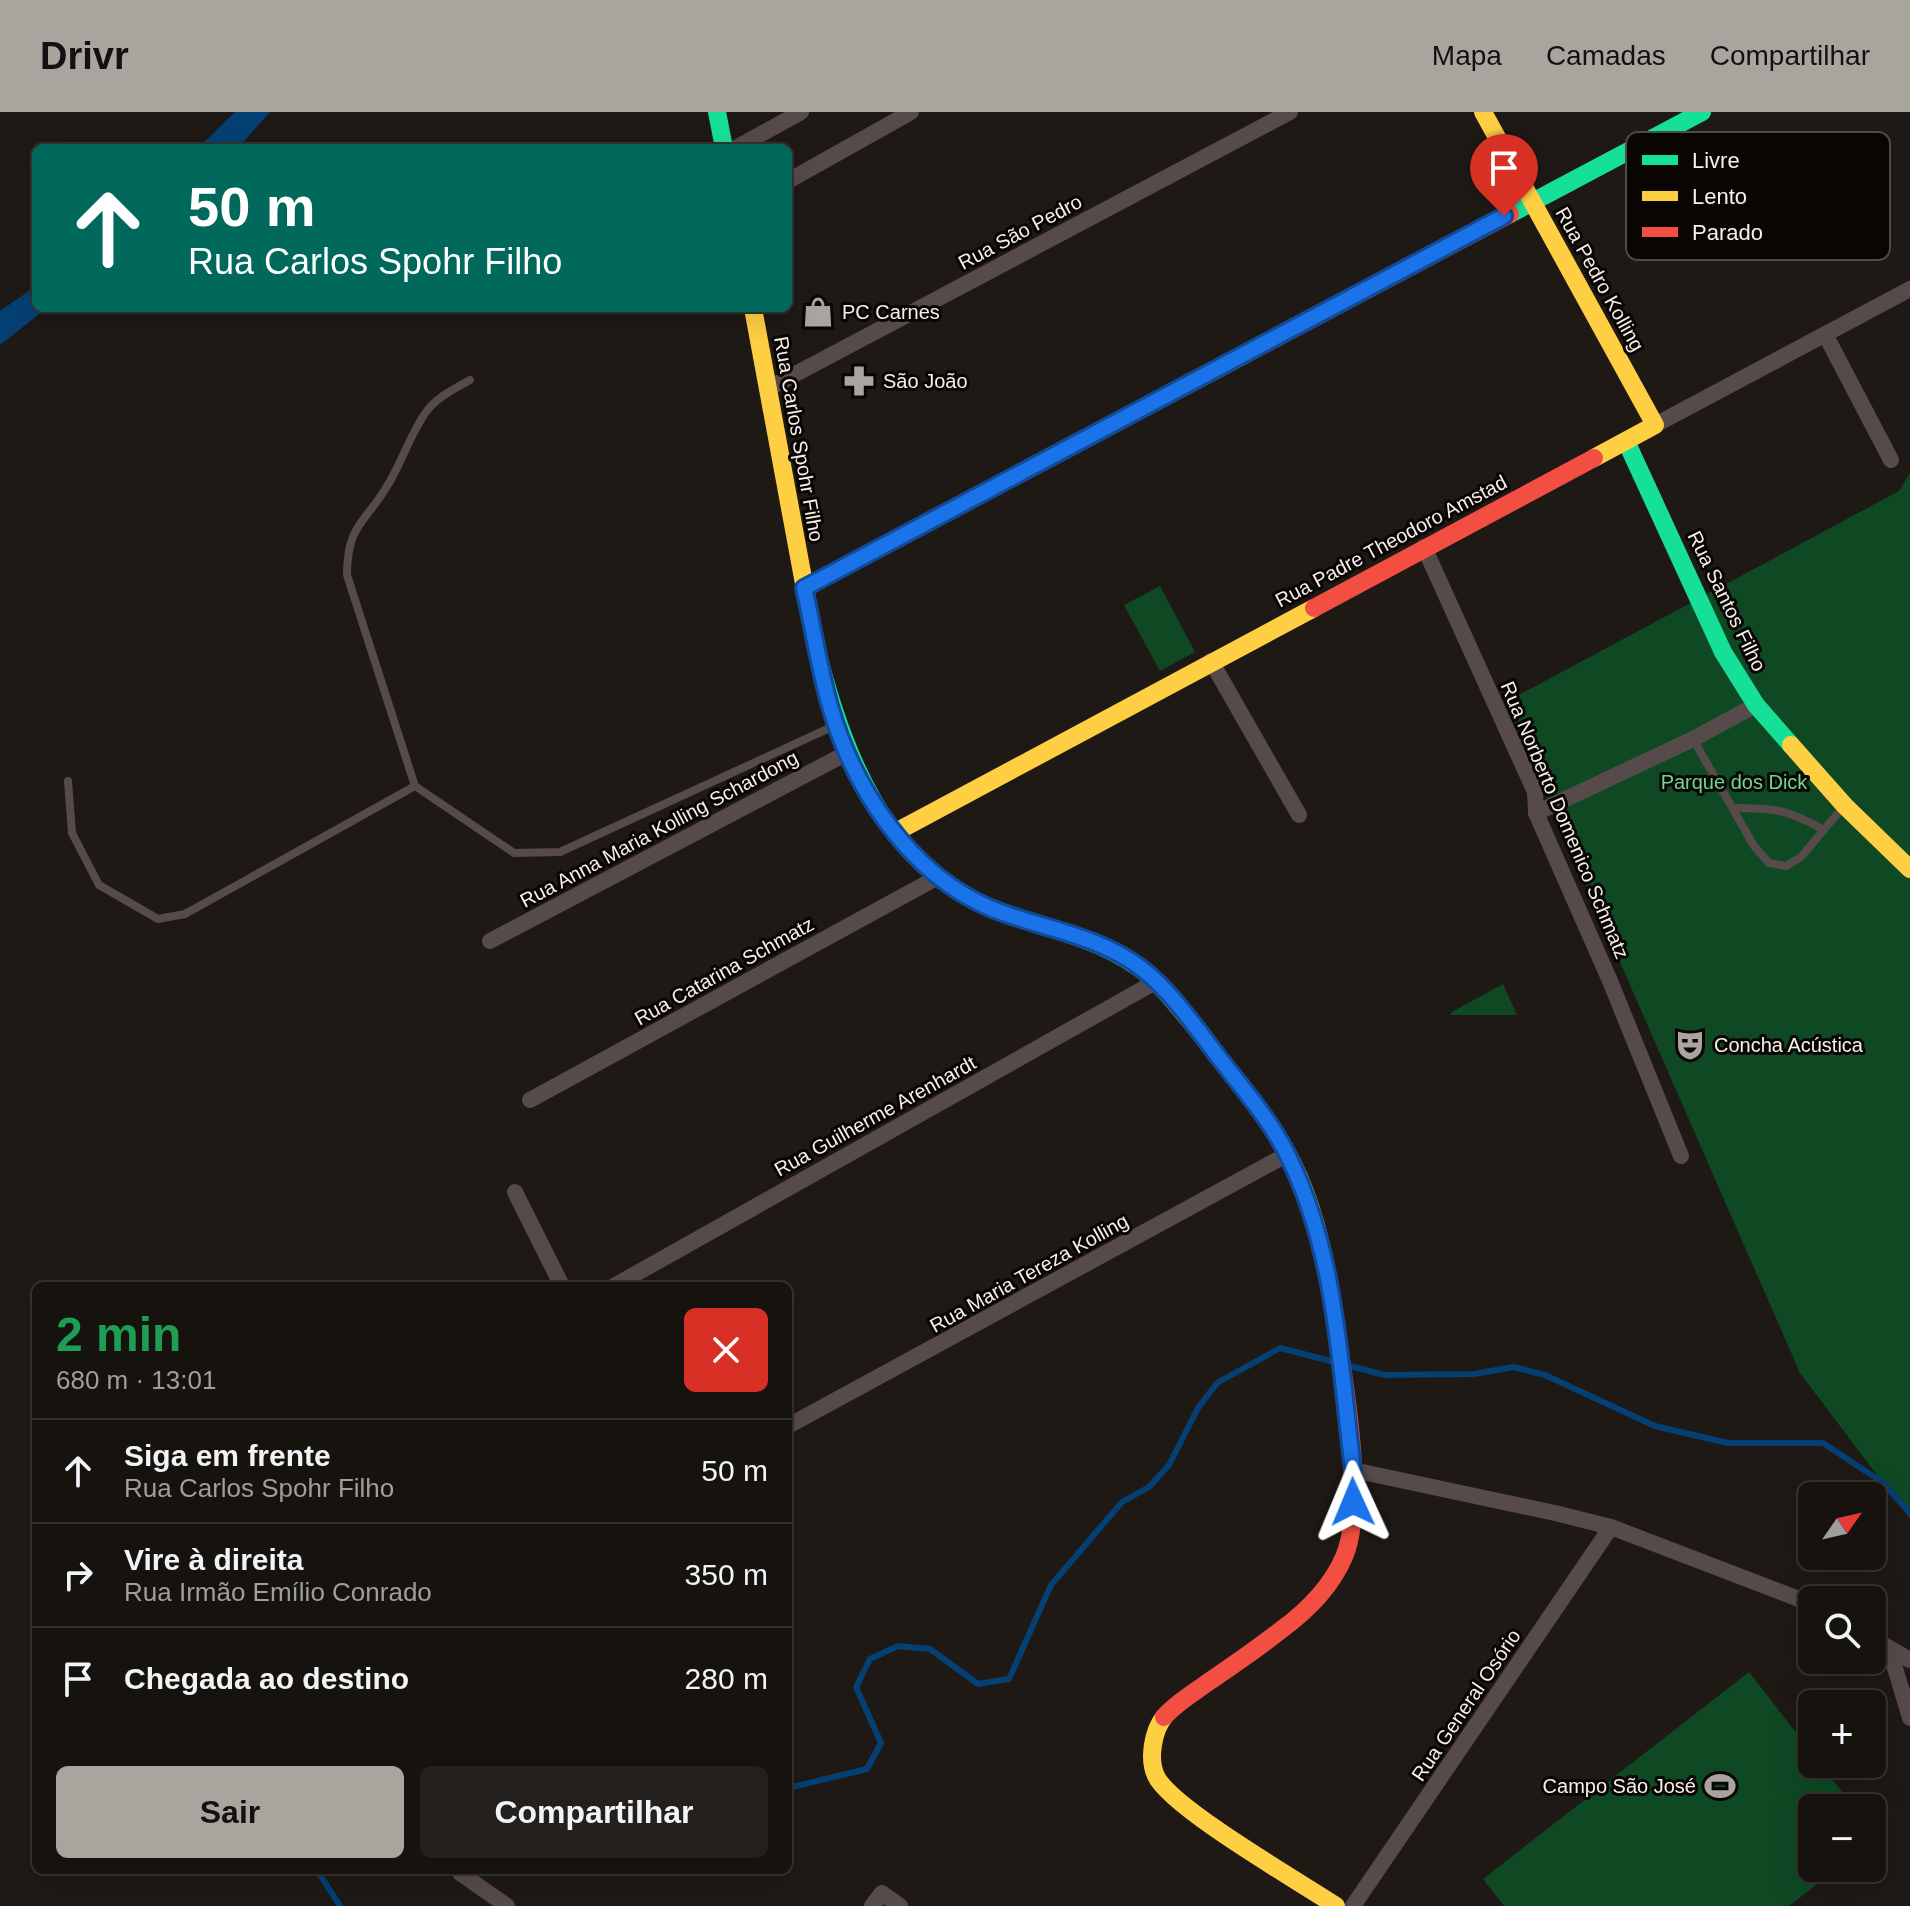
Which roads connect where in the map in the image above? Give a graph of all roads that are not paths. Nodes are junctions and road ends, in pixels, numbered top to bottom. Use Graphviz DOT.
graph roads {
  1 [pos="717,112"];
  2 [pos="801,112"];
  3 [pos="911,112"];
  4 [pos="1290,112"];
  5 [pos="1483,112"];
  6 [pos="1702,112"];
  7 [pos="1664,132"];
  8 [pos="723,144"];
  9 [pos="743,144"];
  10 [pos="1626,152"];
  11 [pos="792,179"];
  12 [pos="1532,201"];
  13 [pos="1910,289"];
  14 [pos="754,312"];
  15 [pos="1825,334"];
  16 [pos="470,380"];
  17 [pos="769,388"];
  18 [pos="1655,425"];
  19 [pos="1626,441"];
  20 [pos="1891,460"];
  21 [pos="1424,547"];
  22 [pos="804,588"];
  23 [pos="1211,661"];
  24 [pos="1756,705"];
  25 [pos="837,725"];
  26 [pos="1693,739"];
  27 [pos="847,753"];
  28 [pos="68,781"];
  29 [pos="415,786"];
  30 [pos="1845,806"];
  31 [pos="1733,808"];
  32 [pos="1536,813"];
  33 [pos="1299,815"];
  34 [pos="1824,830"];
  35 [pos="894,833"];
  36 [pos="1910,869"];
  37 [pos="938,877"];
  38 [pos="490,941"];
  39 [pos="1157,981"];
  40 [pos="530,1100"];
  41 [pos="1288,1154"];
  42 [pos="1681,1156"];
  43 [pos="515,1192"];
  44 [pos="560,1282"];
  45 [pos="621,1282"];
  46 [pos="792,1424"];
  47 [pos="1353,1470"];
  48 [pos="1611,1527"];
  49 [pos="1798,1599"];
  50 [pos="1886,1646"];
  51 [pos="1889,1648"];
  52 [pos="1910,1660"];
  53 [pos="1910,1718"];
  54 [pos="461,1874"];
  55 [pos="877,1900"];
  56 [pos="507,1906"];
  57 [pos="900,1906"];
  58 [pos="1336,1906"];
  59 [pos="1353,1906"];
  1 -- 8 [label="street"];
  2 -- 9 [label="street"];
  3 -- 11 [label="street"];
  4 -- 17 [label="street, Rua São Pedro"];
  5 -- 12 [label="street, Rua Pedro Kolling"];
  6 -- 7 [label="street"];
  10 -- 12 [label="street"];
  12 -- 18 [label="street, Rua Pedro Kolling"];
  12 -- 22 [label="street"];
  13 -- 15 [label="street, Rua Padre Theodoro Amstad"];
  14 -- 17 [label="street, Rua Carlos Spohr Filho"];
  15 -- 18 [label="street, Rua Padre Theodoro Amstad"];
  15 -- 20 [label="street"];
  16 -- 29 [label="lane"];
  17 -- 22 [label="street, Rua Carlos Spohr Filho"];
  18 -- 19 [label="street, Rua Padre Theodoro Amstad"];
  19 -- 21 [label="street, Rua Padre Theodoro Amstad"];
  19 -- 24 [label="street, Rua Santos Filho"];
  21 -- 23 [label="street, Rua Padre Theodoro Amstad"];
  21 -- 32 [label="street, Rua Norberto Domenico Schmatz"];
  22 -- 25 [label="street, Rua Carlos Spohr Filho"];
  23 -- 33 [label="street"];
  23 -- 35 [label="street, Rua Padre Theodoro Amstad"];
  24 -- 26 [label="street"];
  24 -- 30 [label="street, Rua Santos Filho"];
  25 -- 27 [label="street, Rua Carlos Spohr Filho"];
  25 -- 29 [label="lane"];
  26 -- 31 [label="lane"];
  26 -- 32 [label="street"];
  27 -- 35 [label="street, Rua Carlos Spohr Filho"];
  27 -- 38 [label="street, Rua Anna Maria Kolling Schardong"];
  28 -- 29 [label="lane"];
  30 -- 34 [label="lane"];
  30 -- 36 [label="street, Rua Santos Filho"];
  31 -- 34 [label="lane"];
  31 -- 34 [label="lane"];
  32 -- 42 [label="street, Rua Norberto Domenico Schmatz"];
  35 -- 37 [label="street, Rua Carlos Spohr Filho"];
  37 -- 39 [label="street, Rua Carlos Spohr Filho"];
  37 -- 40 [label="street, Rua Catarina Schmatz"];
  39 -- 41 [label="street, Rua Carlos Spohr Filho"];
  39 -- 45 [label="street, Rua Guilherme Arenhardt"];
  41 -- 46 [label="street, Rua Maria Tereza Kolling"];
  41 -- 47 [label="street, Rua Carlos Spohr Filho"];
  43 -- 44 [label="street"];
  47 -- 48 [label="street"];
  47 -- 58 [label="street, Rua Carlos Spohr Filho"];
  48 -- 49 [label="street"];
  48 -- 59 [label="street, Rua General Osório"];
  50 -- 51 [label="street"];
  51 -- 52 [label="street"];
  51 -- 53 [label="street"];
  54 -- 56 [label="street"];
  55 -- 57 [label="street"];
}
